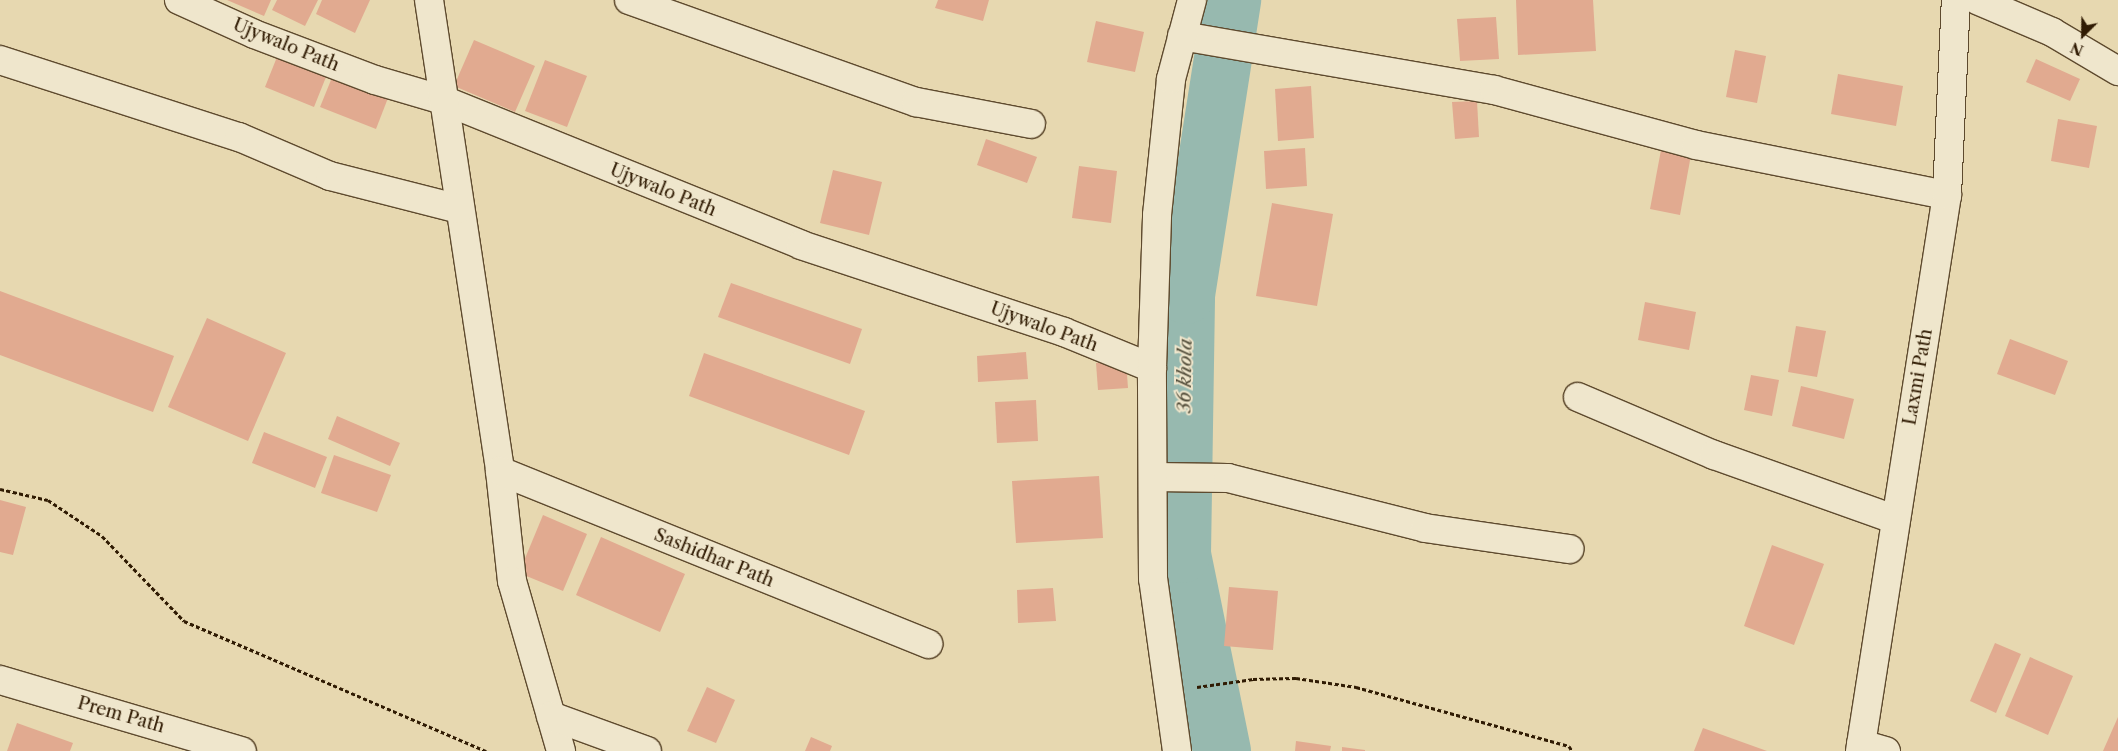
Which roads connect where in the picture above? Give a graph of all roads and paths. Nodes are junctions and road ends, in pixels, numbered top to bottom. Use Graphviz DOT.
graph roads {
  1 [pos="179,0"];
  2 [pos="429,0"];
  3 [pos="629,0"];
  4 [pos="1192,0"];
  5 [pos="1956,0"];
  6 [pos="1977,0"];
  7 [pos="1194,38"];
  8 [pos="0,60"];
  9 [pos="2118,71"];
  10 [pos="443,100"];
  11 [pos="1031,124"];
  12 [pos="1947,195"];
  13 [pos="459,209"];
  14 [pos="1152,368"];
  15 [pos="1578,397"];
  16 [pos="500,471"];
  17 [pos="1159,477"];
  18 [pos="0,488"];
  19 [pos="1894,519"];
  20 [pos="1569,549"];
  21 [pos="928,644"];
  22 [pos="0,680"];
  23 [pos="1196,687"];
  24 [pos="551,716"];
  25 [pos="1869,749"];
  26 [pos="242,751"];
  27 [pos="486,751"];
  28 [pos="561,751"];
  29 [pos="647,751"];
  30 [pos="1177,751"];
  31 [pos="1572,751"];
  1 -- 10 [label="street, Ujywalo Path"];
  2 -- 10 [label="street"];
  3 -- 11 [label="street"];
  4 -- 7 [label="street"];
  5 -- 12 [label="street, Laxmi Path"];
  6 -- 9 [label="street"];
  7 -- 12 [label="street"];
  7 -- 14 [label="street"];
  8 -- 13 [label="street"];
  10 -- 13 [label="street"];
  10 -- 14 [label="street, Ujywalo Path"];
  12 -- 19 [label="street, Laxmi Path"];
  13 -- 16 [label="street"];
  14 -- 17 [label="street"];
  15 -- 19 [label="street"];
  16 -- 21 [label="street, Sashidhar Path"];
  16 -- 24 [label="street"];
  17 -- 20 [label="street"];
  17 -- 30 [label="street"];
  18 -- 27 [label="path"];
  19 -- 25 [label="street, Laxmi Path"];
  22 -- 26 [label="street, Prem Path"];
  23 -- 31 [label="path"];
  24 -- 28 [label="street"];
  24 -- 29 [label="street"];
}
